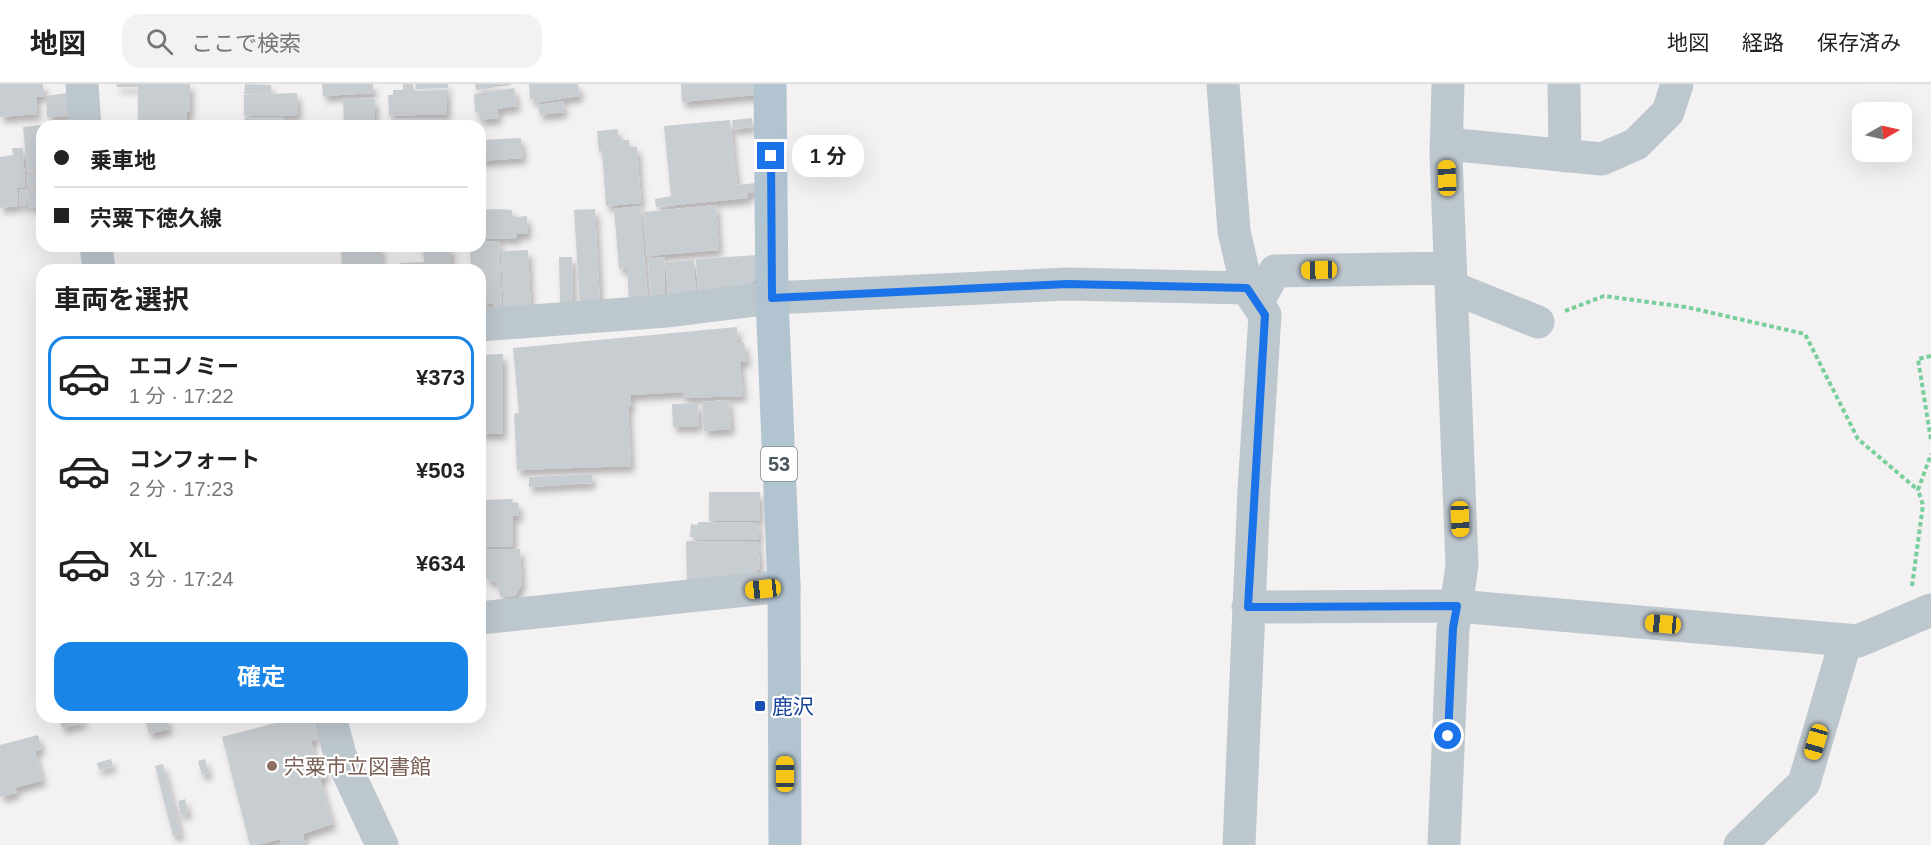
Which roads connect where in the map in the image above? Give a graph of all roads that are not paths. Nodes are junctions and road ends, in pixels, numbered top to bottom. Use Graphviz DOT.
graph roads {
  1 [pos="82,84"];
  2 [pos="770,84"];
  3 [pos="1223,84"];
  4 [pos="1448,84"];
  5 [pos="1564,84"];
  6 [pos="1677,84"];
  7 [pos="85,120"];
  8 [pos="1446,144"];
  9 [pos="1565,156"];
  10 [pos="1451,278"];
  11 [pos="1252,296"];
  12 [pos="772,298"];
  13 [pos="1538,322"];
  14 [pos="486,325"];
  15 [pos="784,586"];
  16 [pos="1457,606"];
  17 [pos="1248,607"];
  18 [pos="1919,615"];
  19 [pos="486,617"];
  20 [pos="1846,640"];
  21 [pos="332,723"];
  22 [pos="382,845"];
  23 [pos="785,845"];
  24 [pos="1239,845"];
  25 [pos="1444,845"];
  26 [pos="1740,845"];
  1 -- 7 [label="street"];
  2 -- 12 [label="main road, 53"];
  3 -- 11 [label="street"];
  4 -- 8 [label="street"];
  5 -- 9 [label="street"];
  6 -- 9 [label="street"];
  8 -- 9 [label="street"];
  8 -- 10 [label="street"];
  10 -- 11 [label="street"];
  10 -- 13 [label="street"];
  10 -- 16 [label="street"];
  11 -- 12 [label="street"];
  11 -- 17 [label="street"];
  12 -- 14 [label="street"];
  12 -- 15 [label="main road, 53"];
  15 -- 19 [label="street"];
  15 -- 23 [label="main road, 53"];
  16 -- 17 [label="street"];
  16 -- 20 [label="street"];
  16 -- 25 [label="street"];
  17 -- 24 [label="street"];
  18 -- 20 [label="street"];
  20 -- 26 [label="street"];
  21 -- 22 [label="street"];
}
